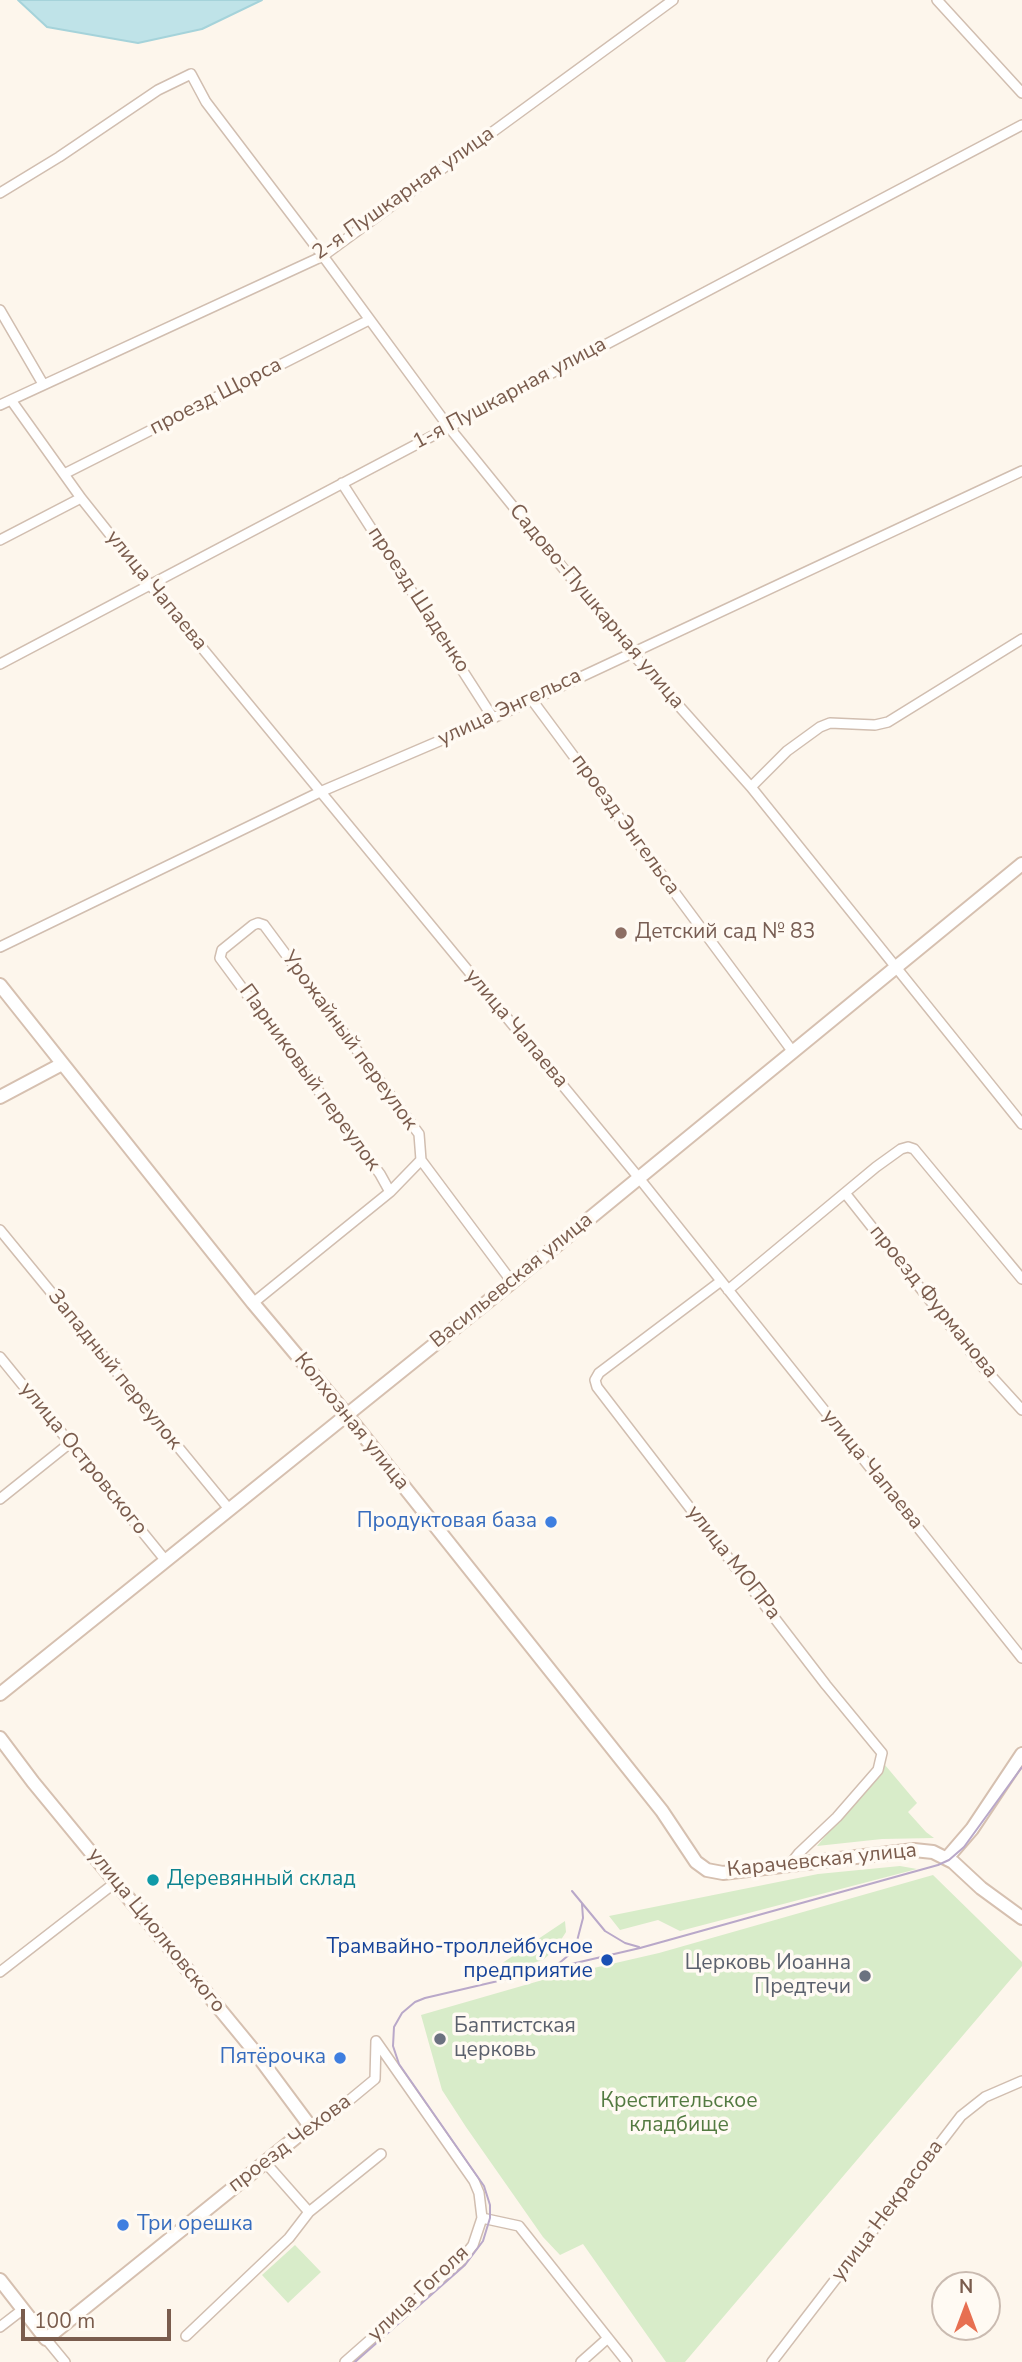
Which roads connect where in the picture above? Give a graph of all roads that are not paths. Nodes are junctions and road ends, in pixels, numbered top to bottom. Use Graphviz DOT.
graph roads {
  1 [pos="673,0"];
  2 [pos="937,0"];
  3 [pos="1022,93"];
  4 [pos="1022,125"];
  5 [pos="0,193"];
  6 [pos="323,256"];
  7 [pos="0,310"];
  8 [pos="369,320"];
  9 [pos="43,384"];
  10 [pos="10,400"];
  11 [pos="0,405"];
  12 [pos="448,426"];
  13 [pos="1022,471"];
  14 [pos="64,474"];
  15 [pos="342,483"];
  16 [pos="81,498"];
  17 [pos="0,540"];
  18 [pos="151,586"];
  19 [pos="1022,639"];
  20 [pos="631,652"];
  21 [pos="0,664"];
  22 [pos="532,700"];
  23 [pos="493,718"];
  24 [pos="751,787"];
  25 [pos="320,792"];
  26 [pos="1020,869"];
  27 [pos="0,947"];
  28 [pos="220,958"];
  29 [pos="896,968"];
  30 [pos="0,985"];
  31 [pos="793,1052"];
  32 [pos="62,1064"];
  33 [pos="0,1097"];
  34 [pos="1022,1124"];
  35 [pos="421,1160"];
  36 [pos="639,1178"];
  37 [pos="390,1192"];
  38 [pos="845,1193"];
  39 [pos="0,1230"];
  40 [pos="1022,1279"];
  41 [pos="721,1281"];
  42 [pos="512,1282"];
  43 [pos="728,1290"];
  44 [pos="253,1303"];
  45 [pos="0,1357"];
  46 [pos="1022,1410"];
  47 [pos="346,1415"];
  48 [pos="70,1443"];
  49 [pos="0,1499"];
  50 [pos="229,1510"];
  51 [pos="166,1561"];
  52 [pos="1022,1658"];
  53 [pos="0,1694"];
  54 [pos="0,1738"];
  55 [pos="1022,1754"];
  56 [pos="947,1858"];
  57 [pos="696,1862"];
  58 [pos="789,1866"];
  59 [pos="116,1882"];
  60 [pos="1022,1918"];
  61 [pos="0,1972"];
  62 [pos="1022,2081"];
  63 [pos="310,2126"];
  64 [pos="381,2154"];
  65 [pos="264,2161"];
  66 [pos="309,2212"];
  67 [pos="482,2218"];
  68 [pos="0,2280"];
  69 [pos="22,2310"];
  70 [pos="0,2327"];
  71 [pos="186,2336"];
  72 [pos="608,2338"];
  73 [pos="46,2339"];
  74 [pos="65,2362"];
  75 [pos="345,2362"];
  76 [pos="581,2362"];
  77 [pos="627,2362"];
  78 [pos="772,2362"];
  1 -- 6 [label="street, 2-я Пушкарная улица"];
  2 -- 3 [label="street"];
  4 -- 12 [label="street, 1-я Пушкарная улица"];
  5 -- 6 [label="street, Садово-Пушкарная улица"];
  6 -- 8 [label="street, Садово-Пушкарная улица"];
  6 -- 9 [label="street, 2-я Пушкарная улица"];
  7 -- 9 [label="street"];
  8 -- 12 [label="street, Садово-Пушкарная улица"];
  8 -- 14 [label="street, проезд Щорса"];
  9 -- 10 [label="street, 2-я Пушкарная улица"];
  10 -- 11 [label="street, 2-я Пушкарная улица"];
  10 -- 14 [label="street, улица Чапаева"];
  12 -- 15 [label="street, 1-я Пушкарная улица"];
  12 -- 20 [label="street, Садово-Пушкарная улица"];
  13 -- 20 [label="street, улица Энгельса"];
  14 -- 16 [label="street, улица Чапаева"];
  15 -- 18 [label="street, 1-я Пушкарная улица"];
  15 -- 23 [label="street, проезд Шаденко"];
  16 -- 17 [label="street"];
  16 -- 18 [label="street, улица Чапаева"];
  18 -- 21 [label="street, 1-я Пушкарная улица"];
  18 -- 25 [label="street, улица Чапаева"];
  19 -- 24 [label="street"];
  20 -- 22 [label="street, улица Энгельса"];
  20 -- 24 [label="street, Садово-Пушкарная улица"];
  22 -- 23 [label="street, улица Энгельса"];
  22 -- 31 [label="street, проезд Энгельса"];
  23 -- 25 [label="street, улица Энгельса"];
  24 -- 29 [label="street, Садово-Пушкарная улица"];
  25 -- 27 [label="street, улица Энгельса"];
  25 -- 36 [label="street, улица Чапаева"];
  26 -- 29 [label="street, Васильевская улица"];
  28 -- 35 [label="street, Урожайный переулок"];
  28 -- 37 [label="street, Парниковый переулок"];
  29 -- 31 [label="street, Васильевская улица"];
  29 -- 34 [label="street, Садово-Пушкарная улица"];
  30 -- 32 [label="street, Колхозная улица"];
  31 -- 36 [label="street, Васильевская улица"];
  32 -- 33 [label="street"];
  32 -- 44 [label="street, Колхозная улица"];
  35 -- 37 [label="street, Урожайный переулок"];
  35 -- 42 [label="street, Урожайный переулок"];
  36 -- 41 [label="street, улица Чапаева"];
  36 -- 42 [label="street, Васильевская улица"];
  37 -- 44 [label="street, Парниковый переулок"];
  38 -- 40 [label="street"];
  38 -- 43 [label="street"];
  38 -- 46 [label="street, проезд Фурманова"];
  39 -- 50 [label="street, Западный переулок"];
  41 -- 43 [label="street, улица Чапаева"];
  41 -- 58 [label="street, улица МОПРа"];
  42 -- 47 [label="street, Васильевская улица"];
  43 -- 52 [label="street, улица Чапаева"];
  44 -- 47 [label="street, Колхозная улица"];
  45 -- 48 [label="street, улица Островского"];
  47 -- 50 [label="street, Васильевская улица"];
  47 -- 57 [label="street, Колхозная улица"];
  48 -- 49 [label="street"];
  48 -- 51 [label="street, улица Островского"];
  50 -- 51 [label="street, Васильевская улица"];
  51 -- 53 [label="street, Васильевская улица"];
  54 -- 59 [label="street, улица Циолковского"];
  55 -- 56 [label="street, Карачевская улица"];
  56 -- 58 [label="street, Карачевская улица"];
  56 -- 60 [label="street"];
  57 -- 58 [label="street, Карачевская улица"];
  59 -- 61 [label="street"];
  59 -- 63 [label="street, улица Циолковского"];
  62 -- 78 [label="street, улица Некрасова"];
  63 -- 65 [label="street, проезд Чехова"];
  63 -- 67 [label="street, проезд Чехова"];
  64 -- 66 [label="street"];
  65 -- 66 [label="street"];
  65 -- 73 [label="street, проезд Чехова"];
  66 -- 71 [label="street"];
  67 -- 72 [label="street"];
  67 -- 75 [label="street, улица Гоголя"];
  68 -- 69 [label="street"];
  69 -- 70 [label="street"];
  69 -- 73 [label="street"];
  72 -- 76 [label="street"];
  72 -- 77 [label="street"];
  73 -- 74 [label="street"];
}
